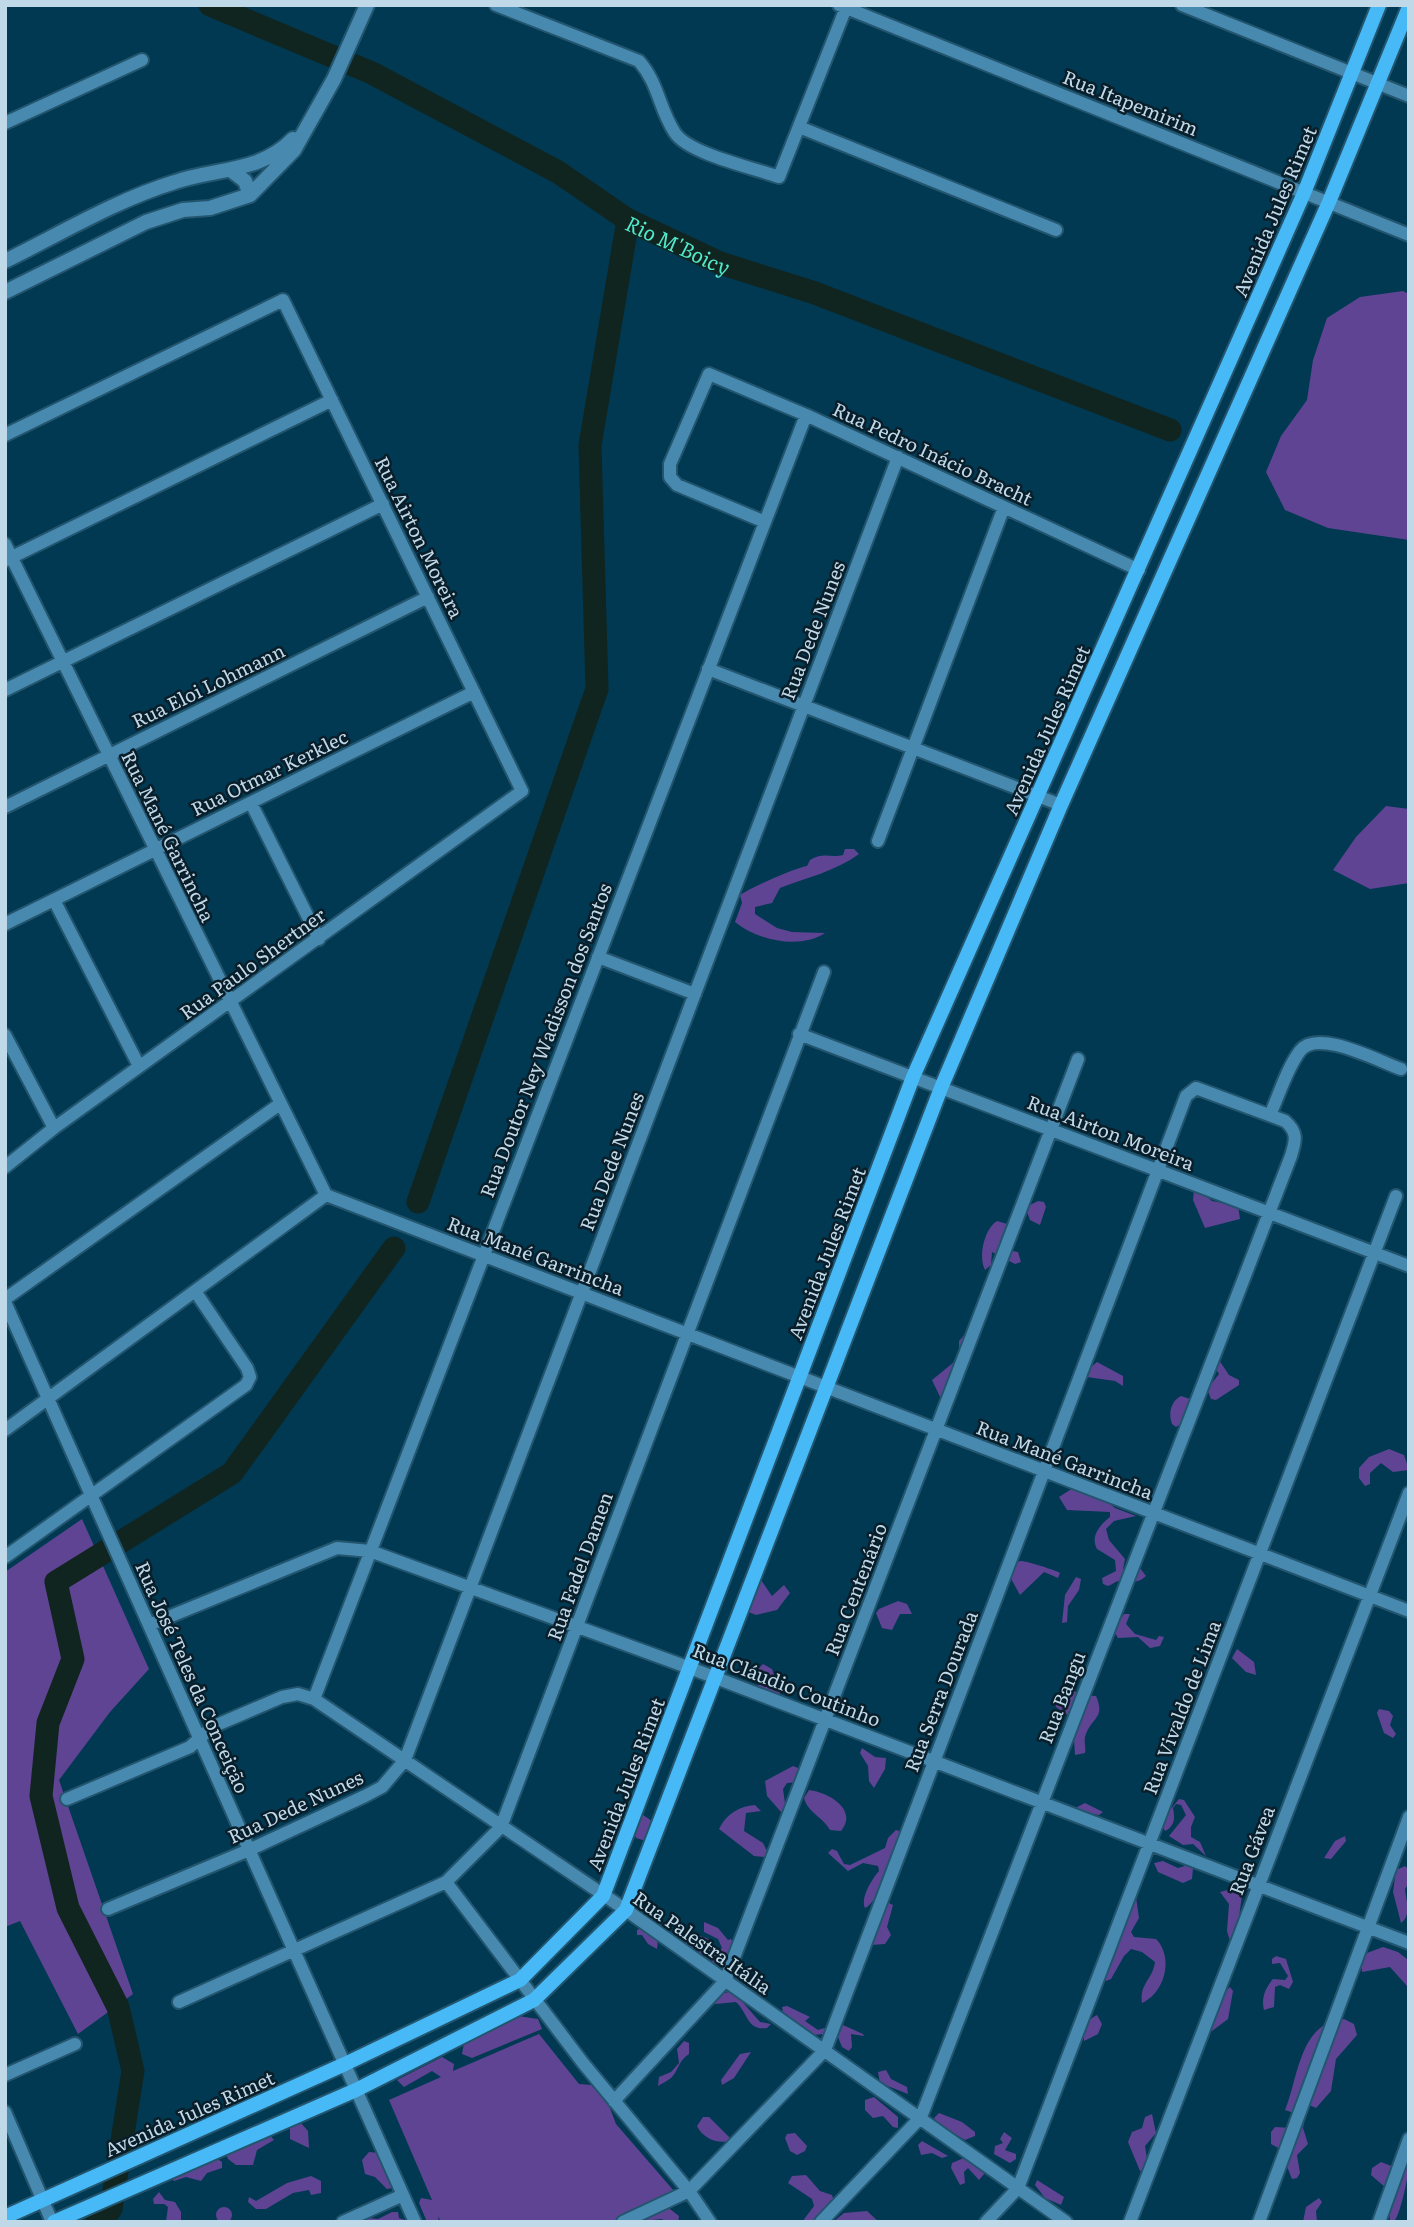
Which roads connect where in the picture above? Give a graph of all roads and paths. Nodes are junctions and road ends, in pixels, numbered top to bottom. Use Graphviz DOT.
graph roads {
  1 [pos="367,5"];
  2 [pos="496,5"];
  3 [pos="1182,5"];
  4 [pos="1379,5"];
  5 [pos="844,6"];
  6 [pos="1409,7"];
  7 [pos="142,60"];
  8 [pos="1352,73"];
  9 [pos="1378,84"];
  10 [pos="1409,96"];
  11 [pos="313,118"];
  12 [pos="5,123"];
  13 [pos="799,127"];
  14 [pos="232,171"];
  15 [pos="176,181"];
  16 [pos="1304,192"];
  17 [pos="250,195"];
  18 [pos="1329,202"];
  19 [pos="183,210"];
  20 [pos="1056,230"];
  21 [pos="1409,235"];
  22 [pos="5,261"];
  23 [pos="5,292"];
  24 [pos="332,400"];
  25 [pos="806,415"];
  26 [pos="5,435"];
  27 [pos="898,457"];
  28 [pos="383,504"];
  29 [pos="1004,507"];
  30 [pos="765,522"];
  31 [pos="5,544"];
  32 [pos="8,559"];
  33 [pos="1139,569"];
  34 [pos="428,597"];
  35 [pos="62,662"];
  36 [pos="708,669"];
  37 [pos="5,690"];
  38 [pos="474,692"];
  39 [pos="804,706"];
  40 [pos="912,748"];
  41 [pos="108,756"];
  42 [pos="522,791"];
  43 [pos="1036,796"];
  44 [pos="251,803"];
  45 [pos="1061,805"];
  46 [pos="5,807"];
  47 [pos="878,841"];
  48 [pos="154,850"];
  49 [pos="54,900"];
  50 [pos="5,924"];
  51 [pos="319,939"];
  52 [pos="598,957"];
  53 [pos="824,972"];
  54 [pos="695,994"];
  55 [pos="229,1004"];
  56 [pos="799,1034"];
  57 [pos="5,1035"];
  58 [pos="1078,1059"];
  59 [pos="139,1066"];
  60 [pos="1401,1069"];
  61 [pos="913,1077"];
  62 [pos="940,1088"];
  63 [pos="279,1104"];
  64 [pos="1270,1115"];
  65 [pos="54,1128"];
  66 [pos="1051,1130"];
  67 [pos="5,1167"];
  68 [pos="1157,1170"];
  69 [pos="326,1195"];
  70 [pos="1396,1196"];
  71 [pos="1269,1214"];
  72 [pos="1374,1253"];
  73 [pos="483,1256"];
  74 [pos="1409,1266"];
  75 [pos="195,1291"];
  76 [pos="582,1294"];
  77 [pos="5,1301"];
  78 [pos="686,1334"];
  79 [pos="800,1377"];
  80 [pos="825,1387"];
  81 [pos="48,1399"];
  82 [pos="5,1430"];
  83 [pos="936,1430"];
  84 [pos="1043,1471"];
  85 [pos="1409,1493"];
  86 [pos="91,1494"];
  87 [pos="1151,1513"];
  88 [pos="370,1551"];
  89 [pos="1259,1554"];
  90 [pos="5,1557"];
  91 [pos="470,1588"];
  92 [pos="1369,1596"];
  93 [pos="1409,1611"];
  94 [pos="149,1625"];
  95 [pos="577,1627"];
  96 [pos="690,1668"];
  97 [pos="714,1677"];
  98 [pos="314,1699"];
  99 [pos="826,1720"];
  100 [pos="199,1739"];
  101 [pos="405,1760"];
  102 [pos="934,1761"];
  103 [pos="67,1799"];
  104 [pos="1042,1802"];
  105 [pos="1409,1817"];
  106 [pos="501,1827"];
  107 [pos="1149,1843"];
  108 [pos="249,1850"];
  109 [pos="446,1882"];
  110 [pos="1258,1885"];
  111 [pos="603,1896"];
  112 [pos="108,1909"];
  113 [pos="626,1910"];
  114 [pos="1367,1927"];
  115 [pos="1409,1943"];
  116 [pos="295,1951"];
  117 [pos="520,1980"];
  118 [pos="725,1981"];
  119 [pos="534,2000"];
  120 [pos="179,2002"];
  121 [pos="75,2044"];
  122 [pos="825,2050"];
  123 [pos="345,2064"];
  124 [pos="5,2074"];
  125 [pos="356,2090"];
  126 [pos="614,2101"];
  127 [pos="5,2112"];
  128 [pos="921,2117"];
  129 [pos="1409,2139"];
  130 [pos="1018,2188"];
  131 [pos="689,2191"];
  132 [pos="403,2195"];
  133 [pos="44,2200"];
  134 [pos="5,2217"];
  135 [pos="53,2222"];
  136 [pos="343,2222"];
  137 [pos="415,2222"];
  138 [pos="623,2222"];
  139 [pos="710,2222"];
  140 [pos="821,2222"];
  141 [pos="986,2222"];
  142 [pos="1066,2222"];
  143 [pos="1130,2222"];
  144 [pos="1259,2222"];
  145 [pos="1379,2222"];
  1 -- 11 [label="street"];
  2 -- 13 [label="street"];
  3 -- 8 [label="street"];
  4 -- 8 [label="main road, Avenida Jules Rimet"];
  5 -- 13 [label="street"];
  5 -- 16 [label="street, Rua Itapemirim"];
  6 -- 9 [label="main road"];
  7 -- 12 [label="street"];
  8 -- 9 [label="street"];
  8 -- 16 [label="main road, Avenida Jules Rimet"];
  9 -- 10 [label="street"];
  9 -- 18 [label="main road"];
  11 -- 14 [label="street"];
  11 -- 17 [label="street"];
  13 -- 20 [label="street"];
  14 -- 15 [label="street"];
  14 -- 17 [label="street"];
  15 -- 19 [label="street"];
  15 -- 22 [label="street"];
  16 -- 18 [label="street, Rua Itapemirim"];
  16 -- 33 [label="main road, Avenida Jules Rimet"];
  17 -- 19 [label="street"];
  18 -- 21 [label="street, Rua Itapemirim"];
  18 -- 45 [label="main road"];
  19 -- 23 [label="street"];
  24 -- 26 [label="street, Rua Airton Moreira"];
  24 -- 28 [label="street, Rua Airton Moreira"];
  24 -- 32 [label="street"];
  25 -- 27 [label="street, Rua Pedro Inácio Bracht"];
  25 -- 30 [label="street, Rua Doutor Ney Wadisson dos Santos"];
  25 -- 30 [label="street, Rua Pedro Inácio Bracht"];
  27 -- 29 [label="street, Rua Pedro Inácio Bracht"];
  27 -- 39 [label="street, Rua Dede Nunes"];
  28 -- 34 [label="street, Rua Airton Moreira"];
  28 -- 35 [label="street"];
  29 -- 33 [label="street, Rua Pedro Inácio Bracht"];
  29 -- 40 [label="street"];
  30 -- 36 [label="street, Rua Doutor Ney Wadisson dos Santos"];
  31 -- 32 [label="street, Rua Mané Garrincha"];
  32 -- 35 [label="street, Rua Mané Garrincha"];
  33 -- 43 [label="main road, Avenida Jules Rimet"];
  34 -- 38 [label="street, Rua Airton Moreira"];
  34 -- 41 [label="street, Rua Eloi Lohmann"];
  35 -- 37 [label="street"];
  35 -- 41 [label="street, Rua Mané Garrincha"];
  36 -- 39 [label="street"];
  36 -- 52 [label="street, Rua Doutor Ney Wadisson dos Santos"];
  38 -- 42 [label="street, Rua Airton Moreira"];
  38 -- 44 [label="street, Rua Otmar Kerklec"];
  39 -- 40 [label="street"];
  39 -- 54 [label="street, Rua Dede Nunes"];
  40 -- 43 [label="street"];
  40 -- 47 [label="street"];
  41 -- 46 [label="street, Rua Eloi Lohmann"];
  41 -- 48 [label="street, Rua Mané Garrincha"];
  42 -- 51 [label="street, Rua Paulo Shertner"];
  43 -- 45 [label="street"];
  43 -- 61 [label="main road, Avenida Jules Rimet"];
  44 -- 48 [label="street, Rua Otmar Kerklec"];
  44 -- 51 [label="street"];
  45 -- 62 [label="main road"];
  48 -- 49 [label="street, Rua Otmar Kerklec"];
  48 -- 55 [label="street, Rua Mané Garrincha"];
  49 -- 50 [label="street, Rua Otmar Kerklec"];
  49 -- 59 [label="street"];
  51 -- 55 [label="street, Rua Paulo Shertner"];
  52 -- 54 [label="street"];
  52 -- 73 [label="street, Rua Doutor Ney Wadisson dos Santos"];
  53 -- 56 [label="street, Rua Fadel Damen"];
  54 -- 76 [label="street, Rua Dede Nunes"];
  55 -- 59 [label="street, Rua Paulo Shertner"];
  55 -- 63 [label="street, Rua Mané Garrincha"];
  56 -- 61 [label="street, Rua Airton Moreira"];
  56 -- 78 [label="street, Rua Fadel Damen"];
  57 -- 65 [label="street"];
  58 -- 66 [label="street, Rua Centenário"];
  59 -- 65 [label="street, Rua Paulo Shertner"];
  60 -- 64 [label="street"];
  61 -- 62 [label="street, Rua Airton Moreira"];
  61 -- 79 [label="main road, Avenida Jules Rimet"];
  62 -- 66 [label="street, Rua Airton Moreira"];
  62 -- 80 [label="main road"];
  63 -- 69 [label="street, Rua Mané Garrincha"];
  63 -- 77 [label="street"];
  64 -- 68 [label="street, Rua Serra Dourada"];
  64 -- 71 [label="street, Rua Bangu"];
  65 -- 67 [label="street, Rua Paulo Shertner"];
  66 -- 68 [label="street, Rua Airton Moreira"];
  66 -- 83 [label="street, Rua Centenário"];
  68 -- 71 [label="street, Rua Airton Moreira"];
  68 -- 84 [label="street, Rua Serra Dourada"];
  69 -- 73 [label="street, Rua Mané Garrincha"];
  69 -- 75 [label="street"];
  70 -- 72 [label="street, Rua Vivaldo de Lima"];
  71 -- 72 [label="street, Rua Airton Moreira"];
  71 -- 87 [label="street, Rua Bangu"];
  72 -- 74 [label="street, Rua Airton Moreira"];
  72 -- 89 [label="street, Rua Vivaldo de Lima"];
  73 -- 76 [label="street, Rua Mané Garrincha"];
  73 -- 88 [label="street, Rua Doutor Ney Wadisson dos Santos"];
  75 -- 81 [label="street"];
  75 -- 86 [label="street"];
  76 -- 78 [label="street, Rua Mané Garrincha"];
  76 -- 91 [label="street, Rua Dede Nunes"];
  77 -- 81 [label="street, Rua José Teles da Conceição"];
  78 -- 79 [label="street, Rua Mané Garrincha"];
  78 -- 95 [label="street, Rua Fadel Damen"];
  79 -- 80 [label="street, Rua Mané Garrincha"];
  79 -- 96 [label="main road, Avenida Jules Rimet"];
  80 -- 83 [label="street, Rua Mané Garrincha"];
  80 -- 97 [label="main road"];
  81 -- 82 [label="street"];
  81 -- 86 [label="street, Rua José Teles da Conceição"];
  83 -- 84 [label="street, Rua Mané Garrincha"];
  83 -- 99 [label="street, Rua Centenário"];
  84 -- 87 [label="street, Rua Mané Garrincha"];
  84 -- 102 [label="street, Rua Serra Dourada"];
  85 -- 92 [label="street, Rua Gávea"];
  86 -- 90 [label="street"];
  86 -- 94 [label="street, Rua José Teles da Conceição"];
  87 -- 89 [label="street, Rua Mané Garrincha"];
  87 -- 104 [label="street, Rua Bangu"];
  88 -- 91 [label="street, Rua Cláudio Coutinho"];
  88 -- 94 [label="street, Rua Cláudio Coutinho"];
  88 -- 98 [label="street, Rua Doutor Ney Wadisson dos Santos"];
  89 -- 92 [label="street, Rua Mané Garrincha"];
  89 -- 107 [label="street, Rua Vivaldo de Lima"];
  91 -- 95 [label="street, Rua Cláudio Coutinho"];
  91 -- 101 [label="street, Rua Dede Nunes"];
  92 -- 93 [label="street, Rua Mané Garrincha"];
  92 -- 110 [label="street, Rua Gávea"];
  94 -- 100 [label="street, Rua José Teles da Conceição"];
  95 -- 96 [label="street, Rua Cláudio Coutinho"];
  95 -- 106 [label="street, Rua Fadel Damen"];
  96 -- 97 [label="street, Rua Cláudio Coutinho"];
  96 -- 111 [label="main road, Avenida Jules Rimet"];
  97 -- 99 [label="street, Rua Cláudio Coutinho"];
  97 -- 113 [label="main road"];
  98 -- 100 [label="street"];
  98 -- 101 [label="street, Rua Palestra Itália"];
  99 -- 102 [label="street, Rua Cláudio Coutinho"];
  99 -- 118 [label="street, Rua Centenário"];
  100 -- 103 [label="street"];
  100 -- 108 [label="street, Rua José Teles da Conceição"];
  101 -- 106 [label="street, Rua Palestra Itália"];
  101 -- 108 [label="street, Rua Dede Nunes"];
  102 -- 104 [label="street, Rua Cláudio Coutinho"];
  102 -- 122 [label="street, Rua Serra Dourada"];
  104 -- 107 [label="street, Rua Cláudio Coutinho"];
  104 -- 128 [label="street, Rua Bangu"];
  105 -- 114 [label="street"];
  106 -- 109 [label="street, Rua Fadel Damen"];
  106 -- 111 [label="street, Rua Palestra Itália"];
  107 -- 110 [label="street, Rua Cláudio Coutinho"];
  107 -- 130 [label="street, Rua Vivaldo de Lima"];
  108 -- 112 [label="street, Rua Dede Nunes"];
  108 -- 116 [label="street, Rua José Teles da Conceição"];
  109 -- 116 [label="street, Rua Fadel Damen"];
  109 -- 117 [label="street"];
  110 -- 114 [label="street, Rua Cláudio Coutinho"];
  110 -- 143 [label="street, Rua Gávea"];
  111 -- 113 [label="street, Rua Palestra Itália"];
  111 -- 117 [label="main road, Avenida Jules Rimet"];
  113 -- 118 [label="street, Rua Palestra Itália"];
  113 -- 119 [label="main road"];
  114 -- 115 [label="street, Rua Cláudio Coutinho"];
  114 -- 144 [label="street"];
  116 -- 120 [label="street, Rua Fadel Damen"];
  116 -- 123 [label="street, Rua José Teles da Conceição"];
  117 -- 119 [label="street"];
  117 -- 123 [label="main road, Avenida Jules Rimet"];
  118 -- 122 [label="street, Rua Palestra Itália"];
  118 -- 126 [label="street, Rua Centenário"];
  119 -- 125 [label="main road"];
  119 -- 126 [label="street"];
  121 -- 124 [label="street"];
  122 -- 128 [label="street, Rua Palestra Itália"];
  122 -- 131 [label="street, Rua Serra Dourada"];
  123 -- 125 [label="street, Rua José Teles da Conceição"];
  123 -- 133 [label="main road, Avenida Jules Rimet"];
  125 -- 132 [label="street, Rua José Teles da Conceição"];
  125 -- 135 [label="main road"];
  126 -- 131 [label="street"];
  127 -- 133 [label="street"];
  128 -- 130 [label="street, Rua Palestra Itália"];
  128 -- 140 [label="street, Rua Bangu"];
  129 -- 145 [label="street"];
  130 -- 141 [label="street, Rua Vivaldo de Lima"];
  130 -- 142 [label="street, Rua Palestra Itália"];
  131 -- 138 [label="street, Rua Serra Dourada"];
  131 -- 139 [label="street"];
  132 -- 136 [label="street"];
  132 -- 137 [label="street, Rua José Teles da Conceição"];
  133 -- 134 [label="main road, Avenida Jules Rimet"];
  133 -- 135 [label="street"];
}
